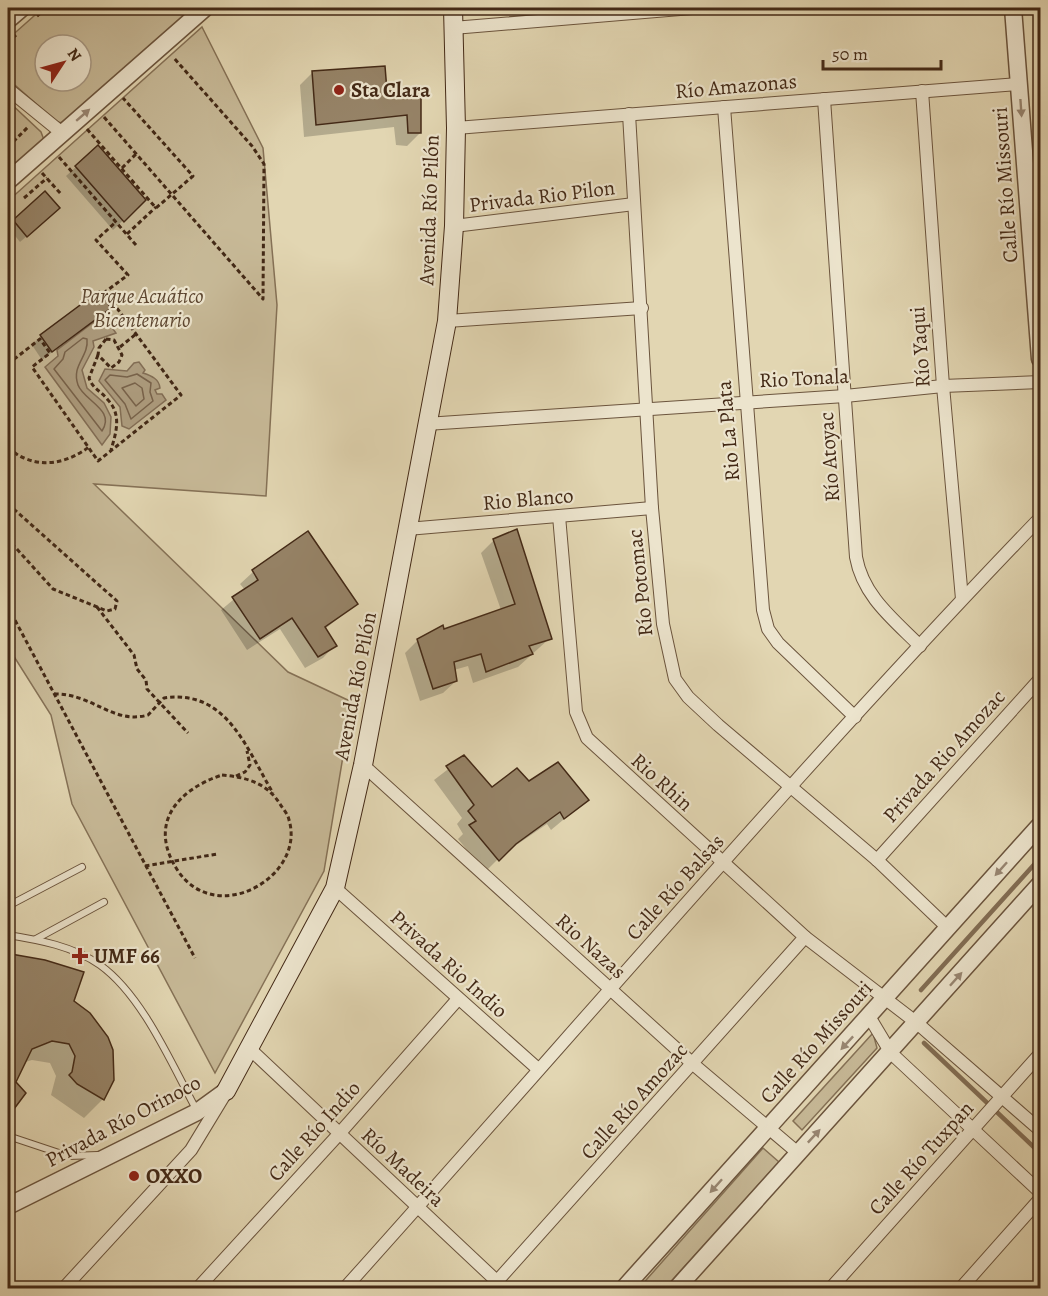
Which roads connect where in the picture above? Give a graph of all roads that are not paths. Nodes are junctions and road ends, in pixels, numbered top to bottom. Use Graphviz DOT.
graph roads {
  1 [pos="22,8"];
  2 [pos="206,8"];
  3 [pos="453,8"];
  4 [pos="692,8"];
  5 [pos="1013,8"];
  6 [pos="8,21"];
  7 [pos="453,28"];
  8 [pos="1019,84"];
  9 [pos="8,88"];
  10 [pos="922,91"];
  11 [pos="824,99"];
  12 [pos="724,107"];
  13 [pos="629,114"];
  14 [pos="456,128"];
  15 [pos="62,133"];
  16 [pos="8,181"];
  17 [pos="634,204"];
  18 [pos="454,226"];
  19 [pos="642,308"];
  20 [pos="447,321"];
  21 [pos="1041,359"];
  22 [pos="1041,382"];
  23 [pos="943,386"];
  24 [pos="845,396"];
  25 [pos="745,400"];
  26 [pos="647,407"];
  27 [pos="426,424"];
  28 [pos="652,508"];
  29 [pos="559,516"];
  30 [pos="1041,518"];
  31 [pos="407,529"];
  32 [pos="962,599"];
  33 [pos="920,646"];
  34 [pos="1041,679"];
  35 [pos="855,717"];
  36 [pos="363,765"];
  37 [pos="790,788"];
  38 [pos="1041,825"];
  39 [pos="877,860"];
  40 [pos="723,862"];
  41 [pos="82,867"];
  42 [pos="1041,884"];
  43 [pos="335,888"];
  44 [pos="104,902"];
  45 [pos="8,906"];
  46 [pos="947,927"];
  47 [pos="8,935"];
  48 [pos="805,938"];
  49 [pos="35,940"];
  50 [pos="609,989"];
  51 [pos="458,999"];
  52 [pos="886,999"];
  53 [pos="870,1018"];
  54 [pos="917,1023"];
  55 [pos="250,1048"];
  56 [pos="891,1053"];
  57 [pos="1041,1054"];
  58 [pos="693,1064"];
  59 [pos="538,1069"];
  60 [pos="226,1091"];
  61 [pos="1003,1096"];
  62 [pos="197,1112"];
  63 [pos="769,1127"];
  64 [pos="975,1128"];
  65 [pos="1041,1130"];
  66 [pos="339,1134"];
  67 [pos="11,1137"];
  68 [pos="798,1153"];
  69 [pos="116,1154"];
  70 [pos="1041,1192"];
  71 [pos="1041,1199"];
  72 [pos="8,1206"];
  73 [pos="417,1208"];
  74 [pos="498,1286"];
  75 [pos="64,1288"];
  76 [pos="198,1288"];
  77 [pos="345,1288"];
  78 [pos="624,1288"];
  79 [pos="676,1288"];
  80 [pos="831,1288"];
  81 [pos="961,1288"];
  1 -- 6 [label="street"];
  15 -- 2 [label="street, one-way"];
  3 -- 7 [label="main road, Avenida Río Pilón"];
  4 -- 7 [label="street"];
  5 -- 8 [label="street, Calle Río Missouri"];
  7 -- 14 [label="main road, Avenida Río Pilón"];
  8 -- 10 [label="street, Río Amazonas"];
  8 -- 21 [label="street, Calle Río Missouri, one-way"];
  9 -- 15 [label="street"];
  10 -- 11 [label="street, Río Amazonas"];
  10 -- 23 [label="street, Río Yaqui"];
  11 -- 12 [label="street, Río Amazonas"];
  11 -- 24 [label="street, Río Atoyac"];
  12 -- 13 [label="street, Río Amazonas"];
  12 -- 25 [label="street, Rio La Plata"];
  13 -- 14 [label="street, Río Amazonas"];
  13 -- 17 [label="street, Río Potomac"];
  14 -- 18 [label="main road, Avenida Río Pilón"];
  15 -- 16 [label="street"];
  17 -- 18 [label="street, Privada Rio Pilon"];
  17 -- 19 [label="street, Río Potomac"];
  18 -- 20 [label="main road, Avenida Río Pilón"];
  19 -- 20 [label="street"];
  19 -- 26 [label="street, Río Potomac"];
  20 -- 27 [label="main road, Avenida Río Pilón"];
  22 -- 23 [label="street, Rio Tonala"];
  23 -- 24 [label="street, Rio Tonala"];
  23 -- 32 [label="street, Río Yaqui"];
  24 -- 25 [label="street, Rio Tonala"];
  24 -- 33 [label="street, Río Atoyac"];
  25 -- 26 [label="street, Rio Tonala"];
  25 -- 35 [label="street, Rio La Plata"];
  26 -- 27 [label="street, Rio Tonala"];
  26 -- 28 [label="street, Río Potomac"];
  27 -- 31 [label="main road, Avenida Río Pilón"];
  28 -- 29 [label="street, Rio Blanco"];
  28 -- 37 [label="street, Río Potomac"];
  29 -- 31 [label="street, Rio Blanco"];
  29 -- 40 [label="street, Rio Rhin"];
  30 -- 32 [label="street, Calle Río Balsas"];
  31 -- 36 [label="main road, Avenida Río Pilón"];
  32 -- 33 [label="street, Calle Río Balsas"];
  33 -- 35 [label="street, Calle Río Balsas"];
  34 -- 39 [label="street, Privada Rio Amozac"];
  35 -- 37 [label="street, Calle Río Balsas"];
  36 -- 43 [label="main road, Avenida Río Pilón"];
  36 -- 50 [label="street, Rio Nazas"];
  37 -- 39 [label="street, Río Potomac"];
  37 -- 40 [label="street, Calle Río Balsas"];
  38 -- 46 [label="street, Calle Río Missouri, one-way"];
  39 -- 46 [label="street, Río Potomac"];
  40 -- 48 [label="street, Rio Rhin"];
  40 -- 50 [label="street, Calle Río Balsas"];
  41 -- 45 [label="lane"];
  54 -- 42 [label="street, one-way"];
  43 -- 51 [label="street, Privada Rio Indio"];
  43 -- 55 [label="main road, Avenida Río Pilón"];
  44 -- 49 [label="lane"];
  46 -- 52 [label="street, Calle Río Missouri"];
  47 -- 49 [label="lane"];
  48 -- 52 [label="street, Rio Rhin"];
  48 -- 58 [label="street, Calle Río Amozac"];
  49 -- 62 [label="lane"];
  50 -- 58 [label="street, Rio Nazas"];
  50 -- 59 [label="street, Calle Río Balsas"];
  51 -- 59 [label="street, Privada Rio Indio"];
  51 -- 66 [label="street, Calle Río Indio"];
  52 -- 53 [label="street, Calle Río Missouri"];
  52 -- 54 [label="street, Rio Rhin"];
  53 -- 56 [label="street"];
  53 -- 63 [label="street, Calle Río Missouri, one-way"];
  54 -- 56 [label="street"];
  54 -- 61 [label="street, Rio Rhin"];
  55 -- 60 [label="main road, Avenida Río Pilón"];
  55 -- 66 [label="street, Río Madeira"];
  56 -- 64 [label="street"];
  68 -- 56 [label="street, one-way"];
  57 -- 61 [label="street, Calle Río Tuxpan"];
  58 -- 63 [label="street, Rio Nazas"];
  58 -- 74 [label="street, Calle Río Amozac"];
  59 -- 73 [label="street, Calle Río Balsas"];
  60 -- 62 [label="street, Privada Río Orinoco"];
  60 -- 75 [label="street, Avenida Río Pilón"];
  61 -- 64 [label="street, Calle Río Tuxpan"];
  61 -- 65 [label="street, Rio Rhin"];
  62 -- 69 [label="street, Privada Río Orinoco"];
  63 -- 68 [label="street, Rio Nazas"];
  63 -- 78 [label="street, Calle Río Missouri, one-way"];
  64 -- 70 [label="street"];
  64 -- 80 [label="street, Calle Río Tuxpan"];
  66 -- 73 [label="street, Río Madeira"];
  66 -- 76 [label="street, Calle Río Indio"];
  67 -- 69 [label="lane"];
  68 -- 79 [label="street"];
  69 -- 72 [label="street, Privada Río Orinoco"];
  71 -- 81 [label="street"];
  73 -- 74 [label="street, Río Madeira"];
  73 -- 77 [label="street, Calle Río Balsas"];
}
